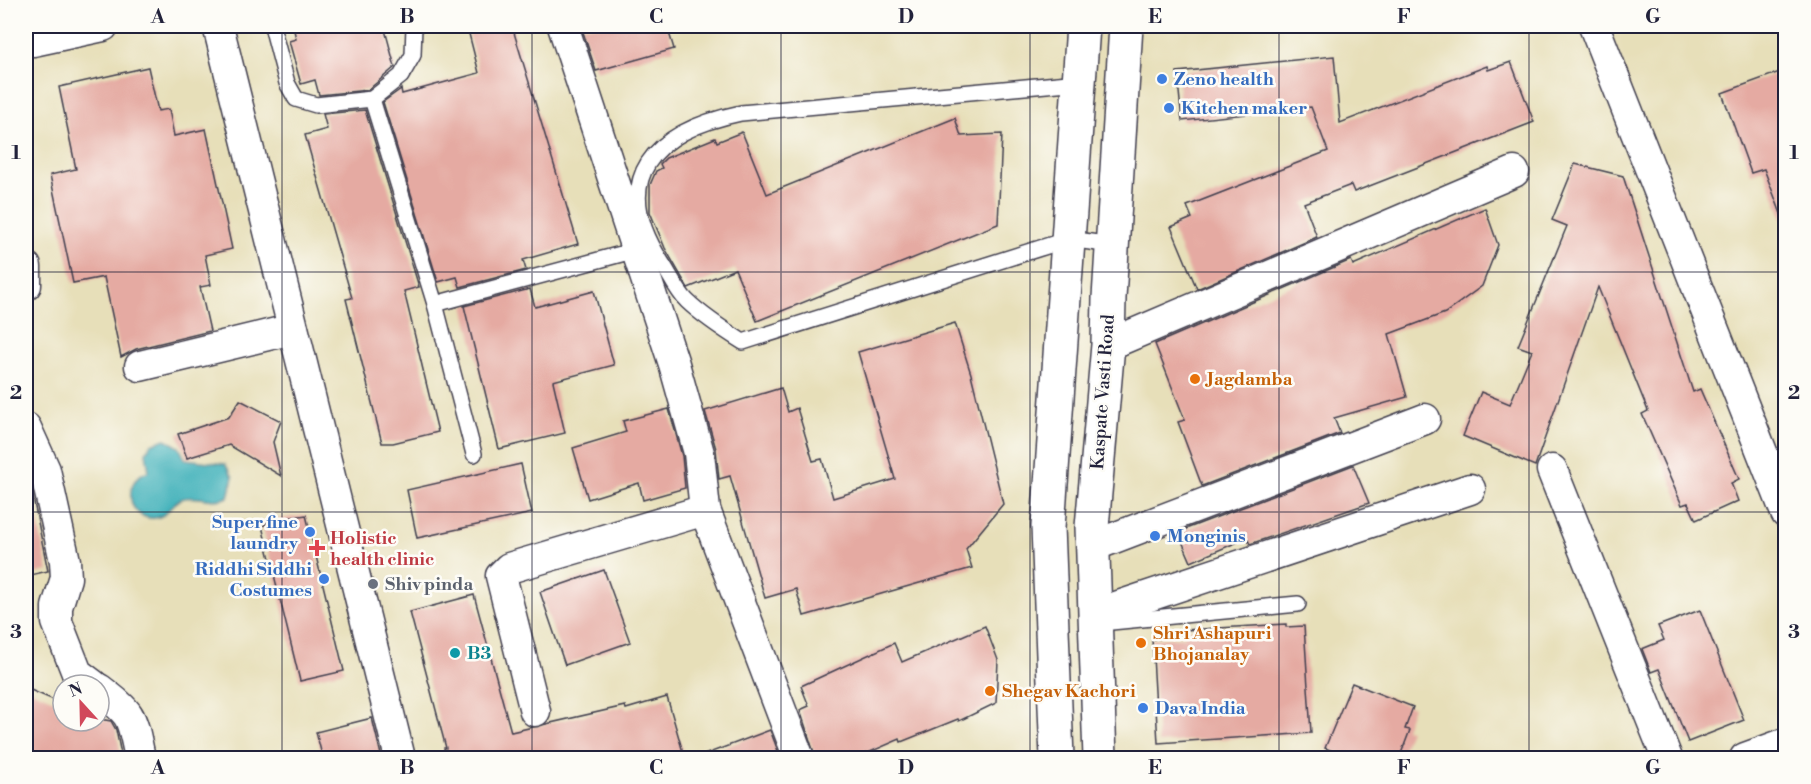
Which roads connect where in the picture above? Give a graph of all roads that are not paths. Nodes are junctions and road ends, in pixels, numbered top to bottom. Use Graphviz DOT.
graph roads {
  1 [pos="103,26"];
  2 [pos="218,26"];
  3 [pos="272,26"];
  4 [pos="414,26"];
  5 [pos="563,26"];
  6 [pos="1083,26"];
  7 [pos="1126,26"];
  8 [pos="1594,26"];
  9 [pos="33,41"];
  10 [pos="1079,82"];
  11 [pos="372,99"];
  12 [pos="1514,172"];
  13 [pos="1069,238"];
  14 [pos="1112,245"];
  15 [pos="636,250"];
  16 [pos="26,267"];
  17 [pos="26,285"];
  18 [pos="435,304"];
  19 [pos="294,328"];
  20 [pos="1108,345"];
  21 [pos="140,366"];
  22 [pos="1425,419"];
  23 [pos="26,428"];
  24 [pos="474,454"];
  25 [pos="1552,470"];
  26 [pos="1470,489"];
  27 [pos="705,510"];
  28 [pos="1785,513"];
  29 [pos="1093,546"];
  30 [pos="1298,604"];
  31 [pos="1095,619"];
  32 [pos="77,673"];
  33 [pos="111,698"];
  34 [pos="535,711"];
  35 [pos="1785,742"];
  36 [pos="140,759"];
  37 [pos="400,759"];
  38 [pos="799,759"];
  39 [pos="1057,759"];
  40 [pos="1100,759"];
  41 [pos="1667,759"];
  42 [pos="1745,759"];
  1 -- 9 [label="street"];
  2 -- 19 [label="street"];
  3 -- 11 [label="lane"];
  4 -- 11 [label="lane"];
  5 -- 15 [label="street"];
  6 -- 10 [label="main road"];
  7 -- 14 [label="main road, Kaspate Vasti Road"];
  8 -- 28 [label="street"];
  10 -- 13 [label="main road"];
  10 -- 13 [label="lane"];
  11 -- 18 [label="lane"];
  12 -- 20 [label="street"];
  13 -- 14 [label="lane"];
  13 -- 39 [label="main road"];
  14 -- 20 [label="main road, Kaspate Vasti Road"];
  15 -- 18 [label="lane"];
  15 -- 27 [label="street"];
  16 -- 17 [label="street"];
  18 -- 24 [label="lane"];
  19 -- 21 [label="street"];
  19 -- 37 [label="street"];
  20 -- 29 [label="main road, Kaspate Vasti Road"];
  22 -- 29 [label="street"];
  23 -- 32 [label="street"];
  25 -- 41 [label="street"];
  26 -- 31 [label="street"];
  27 -- 34 [label="street"];
  27 -- 38 [label="street"];
  29 -- 31 [label="main road, Kaspate Vasti Road"];
  30 -- 31 [label="lane"];
  31 -- 40 [label="main road, Kaspate Vasti Road"];
  33 -- 36 [label="street"];
  35 -- 42 [label="street"];
}
